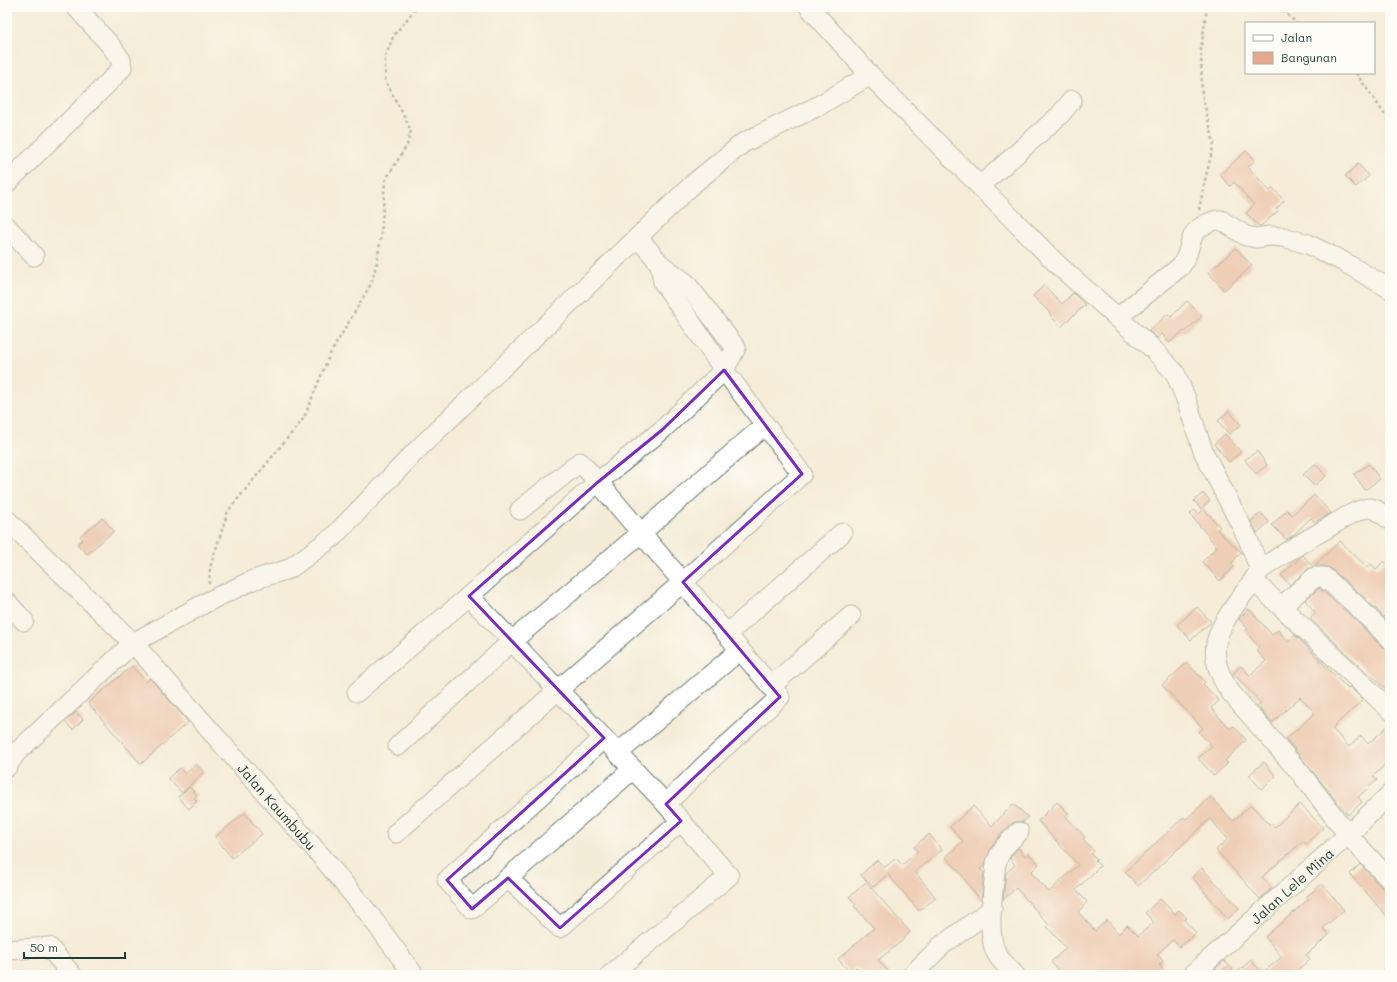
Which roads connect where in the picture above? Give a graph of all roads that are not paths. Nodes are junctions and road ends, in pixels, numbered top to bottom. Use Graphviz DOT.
graph roads {
  1 [pos="76,7"];
  2 [pos="809,7"];
  3 [pos="870,75"];
  4 [pos="1072,100"];
  5 [pos="7,183"];
  6 [pos="980,186"];
  7 [pos="7,227"];
  8 [pos="638,238"];
  9 [pos="34,256"];
  10 [pos="1390,289"];
  11 [pos="1117,318"];
  12 [pos="724,370"];
  13 [pos="765,425"];
  14 [pos="598,482"];
  15 [pos="520,510"];
  16 [pos="7,520"];
  17 [pos="1390,520"];
  18 [pos="842,532"];
  19 [pos="641,533"];
  20 [pos="1257,575"];
  21 [pos="683,582"];
  22 [pos="469,596"];
  23 [pos="7,602"];
  24 [pos="1282,606"];
  25 [pos="851,616"];
  26 [pos="24,621"];
  27 [pos="727,634"];
  28 [pos="1390,639"];
  29 [pos="512,641"];
  30 [pos="133,643"];
  31 [pos="740,650"];
  32 [pos="771,686"];
  33 [pos="558,690"];
  34 [pos="357,692"];
  35 [pos="1390,710"];
  36 [pos="604,738"];
  37 [pos="398,746"];
  38 [pos="618,753"];
  39 [pos="7,767"];
  40 [pos="633,769"];
  41 [pos="1390,794"];
  42 [pos="666,804"];
  43 [pos="681,821"];
  44 [pos="1019,832"];
  45 [pos="396,833"];
  46 [pos="1348,835"];
  47 [pos="508,878"];
  48 [pos="1390,880"];
  49 [pos="992,909"];
  50 [pos="7,950"];
  51 [pos="72,975"];
  52 [pos="414,975"];
  53 [pos="610,975"];
  54 [pos="912,975"];
  55 [pos="1015,975"];
  56 [pos="1192,975"];
  1 -- 5 [label="street"];
  2 -- 3 [label="street"];
  3 -- 6 [label="street"];
  3 -- 8 [label="street"];
  4 -- 6 [label="street"];
  6 -- 11 [label="street"];
  7 -- 9 [label="street"];
  8 -- 12 [label="street"];
  8 -- 30 [label="street"];
  10 -- 11 [label="street"];
  11 -- 20 [label="street"];
  12 -- 13 [label="street"];
  12 -- 14 [label="street"];
  13 -- 19 [label="street"];
  13 -- 21 [label="street"];
  14 -- 15 [label="street"];
  14 -- 19 [label="street"];
  14 -- 22 [label="street"];
  16 -- 30 [label="street, Jalan Kaumbubu"];
  17 -- 20 [label="street"];
  18 -- 27 [label="street"];
  19 -- 21 [label="street"];
  19 -- 29 [label="street"];
  20 -- 24 [label="street"];
  20 -- 46 [label="street"];
  21 -- 27 [label="street"];
  21 -- 33 [label="street"];
  22 -- 29 [label="street"];
  22 -- 34 [label="street"];
  23 -- 26 [label="street"];
  24 -- 28 [label="street"];
  24 -- 35 [label="street"];
  25 -- 32 [label="street"];
  27 -- 31 [label="street"];
  29 -- 33 [label="street"];
  29 -- 37 [label="street"];
  30 -- 39 [label="street"];
  30 -- 52 [label="street, Jalan Kaumbubu"];
  31 -- 32 [label="street"];
  31 -- 38 [label="street"];
  32 -- 42 [label="street"];
  33 -- 36 [label="street"];
  33 -- 45 [label="street"];
  36 -- 38 [label="street"];
  36 -- 47 [label="street"];
  38 -- 40 [label="street"];
  40 -- 42 [label="street"];
  40 -- 47 [label="street"];
  41 -- 46 [label="street, Jalan Lele Mina"];
  42 -- 43 [label="street"];
  43 -- 47 [label="street"];
  43 -- 53 [label="street"];
  44 -- 49 [label="street"];
  46 -- 48 [label="street"];
  46 -- 56 [label="street, Jalan Lele Mina"];
  49 -- 54 [label="street"];
  49 -- 55 [label="street"];
  50 -- 51 [label="street"];
}
